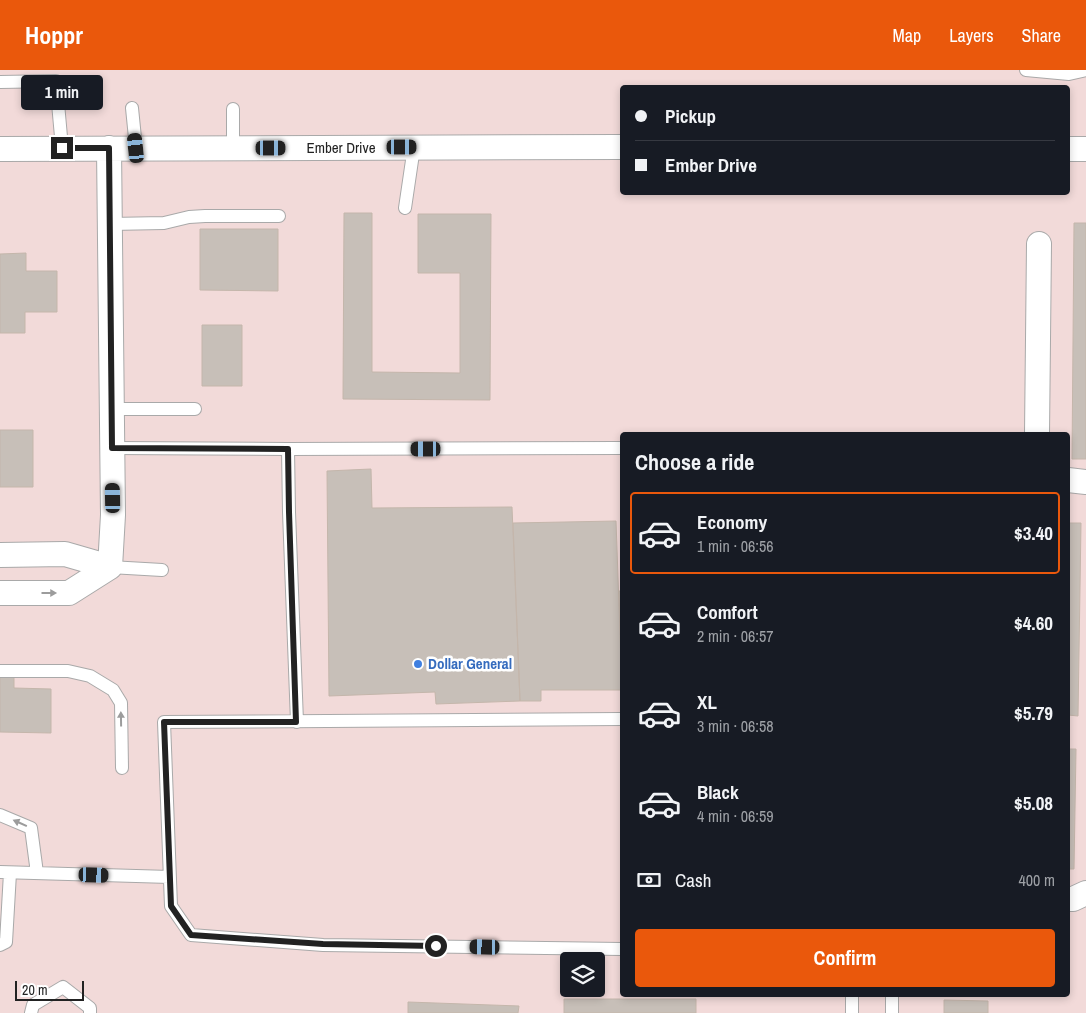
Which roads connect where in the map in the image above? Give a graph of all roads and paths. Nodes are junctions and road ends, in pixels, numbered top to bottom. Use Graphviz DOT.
graph roads {
  1 [pos="1026,70"];
  2 [pos="1086,70"];
  3 [pos="1068,72"];
  4 [pos="57,76"];
  5 [pos="0,82"];
  6 [pos="132,108"];
  7 [pos="232,109"];
  8 [pos="414,147"];
  9 [pos="620,147"];
  10 [pos="62,148"];
  11 [pos="109,148"];
  12 [pos="136,148"];
  13 [pos="234,148"];
  14 [pos="0,149"];
  15 [pos="1070,149"];
  16 [pos="1086,149"];
  17 [pos="405,208"];
  18 [pos="279,216"];
  19 [pos="110,224"];
  20 [pos="1039,244"];
  21 [pos="195,408"];
  22 [pos="112,409"];
  23 [pos="1037,432"];
  24 [pos="112,448"];
  25 [pos="620,448"];
  26 [pos="288,449"];
  27 [pos="1070,480"];
  28 [pos="1086,482"];
  29 [pos="0,555"];
  30 [pos="110,567"];
  31 [pos="162,570"];
  32 [pos="0,593"];
  33 [pos="0,671"];
  34 [pos="620,719"];
  35 [pos="296,722"];
  36 [pos="122,768"];
  37 [pos="0,815"];
  38 [pos="5,872"];
  39 [pos="37,873"];
  40 [pos="170,877"];
  41 [pos="1086,893"];
  42 [pos="1070,899"];
  43 [pos="0,945"];
  44 [pos="620,949"];
  45 [pos="852,997"];
  46 [pos="892,997"];
  47 [pos="31,1013"];
  48 [pos="90,1013"];
  49 [pos="852,1013"];
  50 [pos="892,1013"];
  1 -- 3 [label="lane"];
  2 -- 3 [label="lane"];
  4 -- 5 [label="lane"];
  4 -- 10 [label="lane"];
  6 -- 12 [label="lane"];
  7 -- 13 [label="lane"];
  8 -- 9 [label="street, Ember Drive"];
  8 -- 13 [label="street, Ember Drive"];
  8 -- 17 [label="lane"];
  10 -- 11 [label="street, Ember Drive"];
  10 -- 14 [label="street, Ember Drive"];
  11 -- 12 [label="street, Ember Drive"];
  11 -- 19 [label="street"];
  12 -- 13 [label="street, Ember Drive"];
  15 -- 16 [label="street"];
  18 -- 19 [label="lane"];
  19 -- 22 [label="street"];
  20 -- 23 [label="street"];
  21 -- 22 [label="lane"];
  22 -- 24 [label="street"];
  24 -- 26 [label="lane"];
  24 -- 30 [label="street"];
  25 -- 26 [label="lane"];
  26 -- 35 [label="lane"];
  27 -- 28 [label="street"];
  29 -- 30 [label="street"];
  30 -- 31 [label="lane"];
  32 -- 30 [label="street, one-way"];
  36 -- 33 [label="lane, one-way"];
  34 -- 35 [label="lane"];
  35 -- 40 [label="lane"];
  39 -- 37 [label="lane, one-way"];
  38 -- 39 [label="lane"];
  38 -- 43 [label="lane"];
  39 -- 40 [label="lane"];
  40 -- 44 [label="lane"];
  41 -- 42 [label="street"];
  45 -- 49 [label="lane"];
  46 -- 50 [label="lane"];
  47 -- 48 [label="lane"];
}
